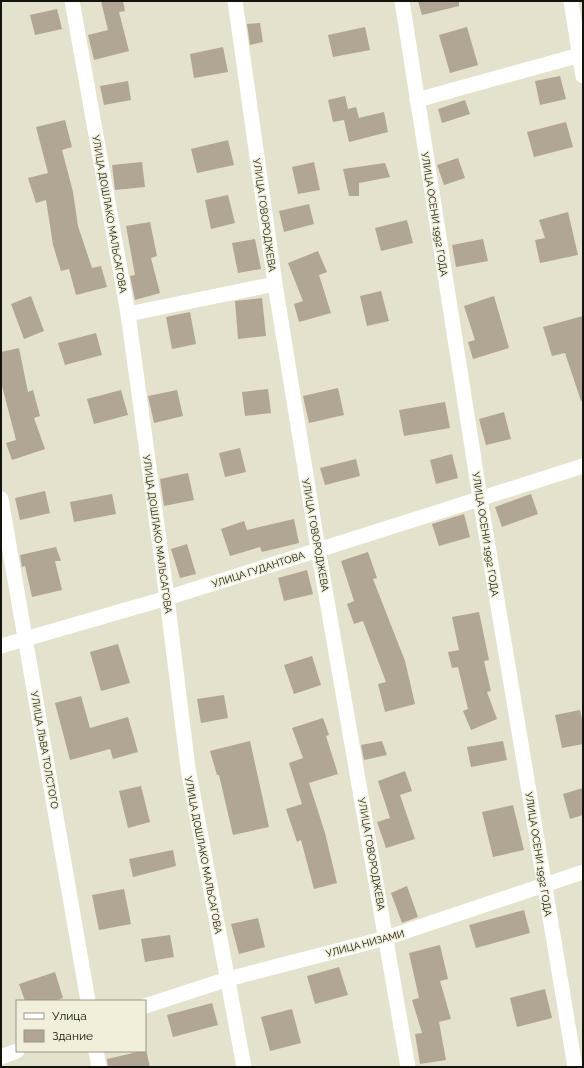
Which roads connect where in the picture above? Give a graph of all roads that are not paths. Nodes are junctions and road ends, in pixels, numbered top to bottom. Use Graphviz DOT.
graph roads {
  1 [pos="72,1"];
  2 [pos="235,1"];
  3 [pos="402,1"];
  4 [pos="571,1"];
  5 [pos="580,56"];
  6 [pos="583,76"];
  7 [pos="417,100"];
  8 [pos="275,284"];
  9 [pos="128,314"];
  10 [pos="583,466"];
  11 [pos="480,498"];
  12 [pos="1,499"];
  13 [pos="318,549"];
  14 [pos="167,598"];
  15 [pos="26,639"];
  16 [pos="1,646"];
  17 [pos="583,872"];
  18 [pos="544,885"];
  19 [pos="386,938"];
  20 [pos="228,978"];
  21 [pos="88,1000"];
  22 [pos="146,1006"];
  23 [pos="16,1051"];
  24 [pos="96,1052"];
  25 [pos="1,1056"];
  26 [pos="99,1067"];
  27 [pos="244,1067"];
  28 [pos="408,1067"];
  29 [pos="575,1067"];
  1 -- 9 [label="street, УЛИЦА ДОШЛАКО МАЛЬСАГОВА"];
  2 -- 8 [label="street, УЛИЦА ГОВОРОДЖЕВА"];
  3 -- 7 [label="street, УЛИЦА ОСЕНИ 1992 ГОДА"];
  4 -- 5 [label="street"];
  5 -- 6 [label="street"];
  5 -- 7 [label="street"];
  7 -- 11 [label="street, УЛИЦА ОСЕНИ 1992 ГОДА"];
  8 -- 9 [label="street"];
  8 -- 13 [label="street, УЛИЦА ГОВОРОДЖЕВА"];
  9 -- 14 [label="street, УЛИЦА ДОШЛАКО МАЛЬСАГОВА"];
  10 -- 11 [label="street, УЛИЦА ГУДАНТОВА"];
  11 -- 13 [label="street, УЛИЦА ГУДАНТОВА"];
  11 -- 18 [label="street, УЛИЦА ОСЕНИ 1992 ГОДА"];
  12 -- 15 [label="street, УЛИЦА ЛЬВА ТОЛСТОГО"];
  13 -- 14 [label="street, УЛИЦА ГУДАНТОВА"];
  13 -- 19 [label="street, УЛИЦА ГОВОРОДЖЕВА"];
  14 -- 15 [label="street, УЛИЦА ГУДАНТОВА"];
  14 -- 20 [label="street, УЛИЦА ДОШЛАКО МАЛЬСАГОВА"];
  15 -- 16 [label="street, УЛИЦА ГУДАНТОВА"];
  15 -- 21 [label="street, УЛИЦА ЛЬВА ТОЛСТОГО"];
  17 -- 18 [label="street, УЛИЦА НИЗАМИ"];
  18 -- 19 [label="street, УЛИЦА НИЗАМИ"];
  18 -- 29 [label="street, УЛИЦА ОСЕНИ 1992 ГОДА"];
  19 -- 20 [label="street, УЛИЦА НИЗАМИ"];
  19 -- 28 [label="street, УЛИЦА ГОВОРОДЖЕВА"];
  20 -- 22 [label="street, УЛИЦА НИЗАМИ"];
  20 -- 27 [label="street, УЛИЦА ДОШЛАКО МАЛЬСАГОВА"];
  23 -- 25 [label="street"];
  24 -- 26 [label="street"];
}
